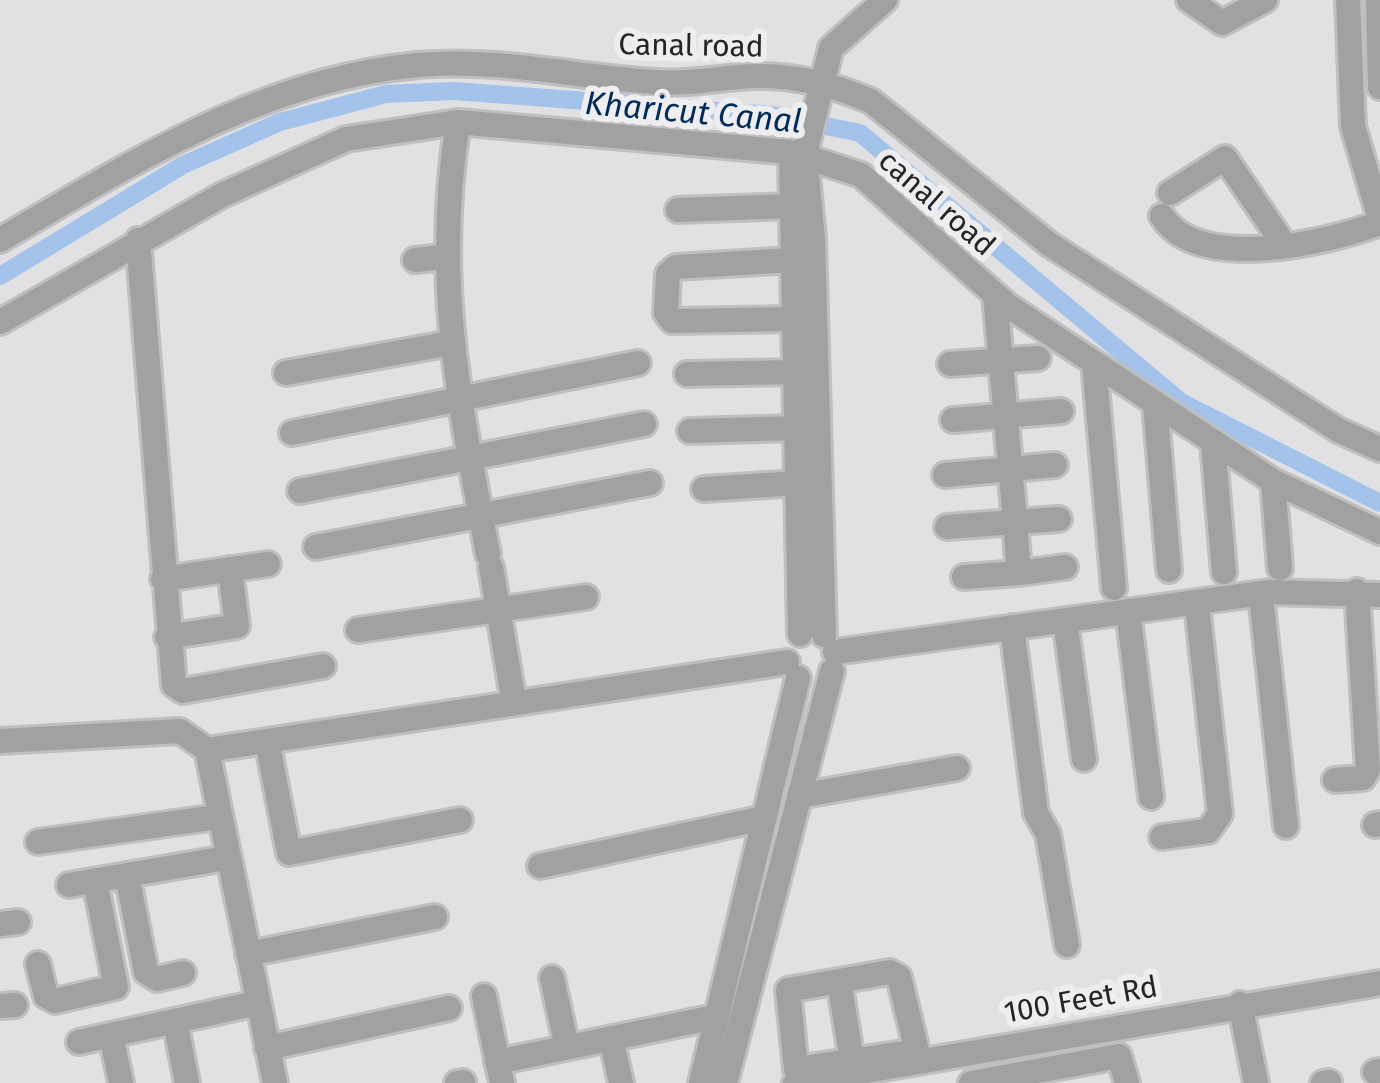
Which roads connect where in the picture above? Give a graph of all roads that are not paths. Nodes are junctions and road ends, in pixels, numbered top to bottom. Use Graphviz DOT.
graph roads {
  1 [pos="859,0"];
  2 [pos="885,0"];
  3 [pos="1189,0"];
  4 [pos="1265,0"];
  5 [pos="1348,0"];
  6 [pos="1378,0"];
  7 [pos="1379,32"];
  8 [pos="812,84"];
  9 [pos="1380,87"];
  10 [pos="458,122"];
  11 [pos="798,153"];
  12 [pos="790,206"];
  13 [pos="678,211"];
  14 [pos="1380,221"];
  15 [pos="0,240"];
  16 [pos="138,240"];
  17 [pos="1286,246"];
  18 [pos="444,257"];
  19 [pos="415,260"];
  20 [pos="792,260"];
  21 [pos="995,295"];
  22 [pos="794,319"];
  23 [pos="0,322"];
  24 [pos="451,343"];
  25 [pos="1038,358"];
  26 [pos="1001,362"];
  27 [pos="638,363"];
  28 [pos="1094,363"];
  29 [pos="950,364"];
  30 [pos="796,372"];
  31 [pos="286,373"];
  32 [pos="687,374"];
  33 [pos="458,399"];
  34 [pos="1155,404"];
  35 [pos="1060,411"];
  36 [pos="1006,416"];
  37 [pos="953,420"];
  38 [pos="644,424"];
  39 [pos="797,428"];
  40 [pos="691,431"];
  41 [pos="292,433"];
  42 [pos="1213,443"];
  43 [pos="1380,448"];
  44 [pos="469,460"];
  45 [pos="1055,465"];
  46 [pos="1011,470"];
  47 [pos="945,475"];
  48 [pos="1273,481"];
  49 [pos="798,482"];
  50 [pos="650,483"];
  51 [pos="704,489"];
  52 [pos="300,491"];
  53 [pos="481,517"];
  54 [pos="1059,519"];
  55 [pos="1015,522"];
  56 [pos="947,527"];
  57 [pos="1380,532"];
  58 [pos="316,547"];
  59 [pos="268,564"];
  60 [pos="1066,567"];
  61 [pos="1280,568"];
  62 [pos="230,569"];
  63 [pos="1169,570"];
  64 [pos="1019,572"];
  65 [pos="1224,572"];
  66 [pos="964,577"];
  67 [pos="163,579"];
  68 [pos="1114,588"];
  69 [pos="1369,593"];
  70 [pos="1261,596"];
  71 [pos="586,597"];
  72 [pos="1197,605"];
  73 [pos="498,609"];
  74 [pos="1128,611"];
  75 [pos="1064,620"];
  76 [pos="1012,626"];
  77 [pos="358,631"];
  78 [pos="167,637"];
  79 [pos="823,648"];
  80 [pos="323,666"];
  81 [pos="792,670"];
  82 [pos="514,703"];
  83 [pos="0,741"];
  84 [pos="267,741"];
  85 [pos="207,750"];
  86 [pos="1084,758"];
  87 [pos="957,768"];
  88 [pos="1335,780"];
  89 [pos="799,796"];
  90 [pos="1151,797"];
  91 [pos="217,817"];
  92 [pos="764,818"];
  93 [pos="460,820"];
  94 [pos="1286,826"];
  95 [pos="1162,836"];
  96 [pos="38,842"];
  97 [pos="226,858"];
  98 [pos="540,866"];
  99 [pos="127,875"];
  100 [pos="95,880"];
  101 [pos="68,885"];
  102 [pos="435,917"];
  103 [pos="1067,945"];
  104 [pos="248,954"];
  105 [pos="38,964"];
  106 [pos="183,974"];
  107 [pos="551,978"];
  108 [pos="839,980"];
  109 [pos="1380,983"];
  110 [pos="484,995"];
  111 [pos="257,1003"];
  112 [pos="1240,1004"];
  113 [pos="449,1008"];
  114 [pos="715,1017"];
  115 [pos="175,1021"];
  116 [pos="1067,1034"];
  117 [pos="111,1035"];
  118 [pos="611,1038"];
  119 [pos="79,1042"];
  120 [pos="567,1047"];
  121 [pos="267,1048"];
  122 [pos="980,1050"];
  123 [pos="853,1067"];
  124 [pos="499,1072"];
  125 [pos="1074,1074"];
  126 [pos="980,1082"];
  127 [pos="121,1083"];
  128 [pos="188,1083"];
  129 [pos="275,1083"];
  130 [pos="620,1083"];
  131 [pos="701,1083"];
  132 [pos="725,1083"];
  133 [pos="795,1083"];
  134 [pos="1127,1083"];
  135 [pos="1256,1083"];
  1 -- 8 [label="street"];
  2 -- 8 [label="street"];
  3 -- 4 [label="street"];
  5 -- 14 [label="street"];
  6 -- 7 [label="street"];
  7 -- 9 [label="street"];
  8 -- 11 [label="street"];
  8 -- 15 [label="street, Canal road"];
  8 -- 43 [label="street, Canal road"];
  10 -- 11 [label="street, canal road"];
  10 -- 16 [label="street, canal road"];
  10 -- 18 [label="street"];
  11 -- 12 [label="street"];
  11 -- 21 [label="street, canal road"];
  11 -- 79 [label="street"];
  12 -- 13 [label="street"];
  12 -- 20 [label="street"];
  14 -- 17 [label="street"];
  16 -- 23 [label="street, canal road"];
  16 -- 67 [label="street"];
  17 -- 17 [label="street"];
  18 -- 19 [label="street"];
  18 -- 24 [label="street"];
  20 -- 22 [label="street"];
  20 -- 22 [label="street"];
  21 -- 26 [label="street"];
  21 -- 28 [label="street, canal road"];
  22 -- 30 [label="street"];
  24 -- 31 [label="street"];
  24 -- 33 [label="street"];
  25 -- 26 [label="street"];
  26 -- 29 [label="street"];
  26 -- 36 [label="street"];
  27 -- 33 [label="street"];
  28 -- 34 [label="street, canal road"];
  28 -- 68 [label="street"];
  30 -- 32 [label="street"];
  30 -- 39 [label="street"];
  33 -- 41 [label="street"];
  33 -- 44 [label="street"];
  34 -- 42 [label="street, canal road"];
  34 -- 63 [label="street"];
  35 -- 36 [label="street"];
  36 -- 37 [label="street"];
  36 -- 46 [label="street"];
  38 -- 44 [label="street"];
  39 -- 40 [label="street"];
  39 -- 49 [label="street"];
  42 -- 48 [label="street, canal road"];
  42 -- 65 [label="street"];
  44 -- 52 [label="street"];
  44 -- 53 [label="street"];
  45 -- 46 [label="street"];
  46 -- 47 [label="street"];
  46 -- 55 [label="street"];
  48 -- 57 [label="street, canal road"];
  48 -- 61 [label="street"];
  49 -- 51 [label="street"];
  49 -- 79 [label="street"];
  50 -- 53 [label="street"];
  53 -- 58 [label="street"];
  53 -- 73 [label="street"];
  54 -- 55 [label="street"];
  55 -- 56 [label="street"];
  55 -- 64 [label="street"];
  59 -- 62 [label="street"];
  60 -- 64 [label="street"];
  62 -- 67 [label="street"];
  62 -- 78 [label="street"];
  64 -- 66 [label="street"];
  67 -- 78 [label="street"];
  69 -- 70 [label="street"];
  69 -- 88 [label="street"];
  70 -- 72 [label="street"];
  70 -- 94 [label="street"];
  71 -- 73 [label="street"];
  72 -- 74 [label="street"];
  72 -- 95 [label="street"];
  73 -- 77 [label="street"];
  73 -- 82 [label="street"];
  74 -- 75 [label="street"];
  74 -- 90 [label="street"];
  75 -- 76 [label="street"];
  75 -- 86 [label="street"];
  76 -- 79 [label="street"];
  76 -- 103 [label="street"];
  78 -- 80 [label="street"];
  79 -- 81 [label="street"];
  79 -- 81 [label="street"];
  79 -- 89 [label="street"];
  81 -- 82 [label="street"];
  81 -- 92 [label="street"];
  82 -- 84 [label="street"];
  83 -- 85 [label="street"];
  84 -- 85 [label="street"];
  84 -- 93 [label="street"];
  85 -- 91 [label="street"];
  87 -- 89 [label="street"];
  89 -- 132 [label="street"];
  91 -- 96 [label="street"];
  91 -- 97 [label="street"];
  92 -- 98 [label="street"];
  92 -- 114 [label="street"];
  97 -- 99 [label="street"];
  97 -- 104 [label="street"];
  99 -- 100 [label="street"];
  99 -- 106 [label="street"];
  100 -- 101 [label="street"];
  100 -- 105 [label="street"];
  102 -- 104 [label="street"];
  104 -- 111 [label="street"];
  107 -- 120 [label="street"];
  108 -- 123 [label="street"];
  108 -- 123 [label="street"];
  108 -- 123 [label="street"];
  109 -- 112 [label="street, 100 Feet Rd"];
  110 -- 124 [label="street"];
  111 -- 115 [label="street"];
  111 -- 121 [label="street"];
  112 -- 116 [label="street, 100 Feet Rd"];
  112 -- 135 [label="street"];
  113 -- 121 [label="street"];
  114 -- 118 [label="street"];
  114 -- 131 [label="street"];
  115 -- 117 [label="street"];
  115 -- 128 [label="street"];
  116 -- 122 [label="street, 100 Feet Rd"];
  116 -- 125 [label="street"];
  117 -- 119 [label="street"];
  117 -- 127 [label="street"];
  118 -- 120 [label="street"];
  118 -- 130 [label="street"];
  120 -- 124 [label="street"];
  121 -- 129 [label="street"];
  122 -- 123 [label="street, 100 Feet Rd"];
  122 -- 126 [label="street"];
  123 -- 133 [label="street, 100 Feet Rd"];
  125 -- 126 [label="street"];
  125 -- 134 [label="street"];
}
